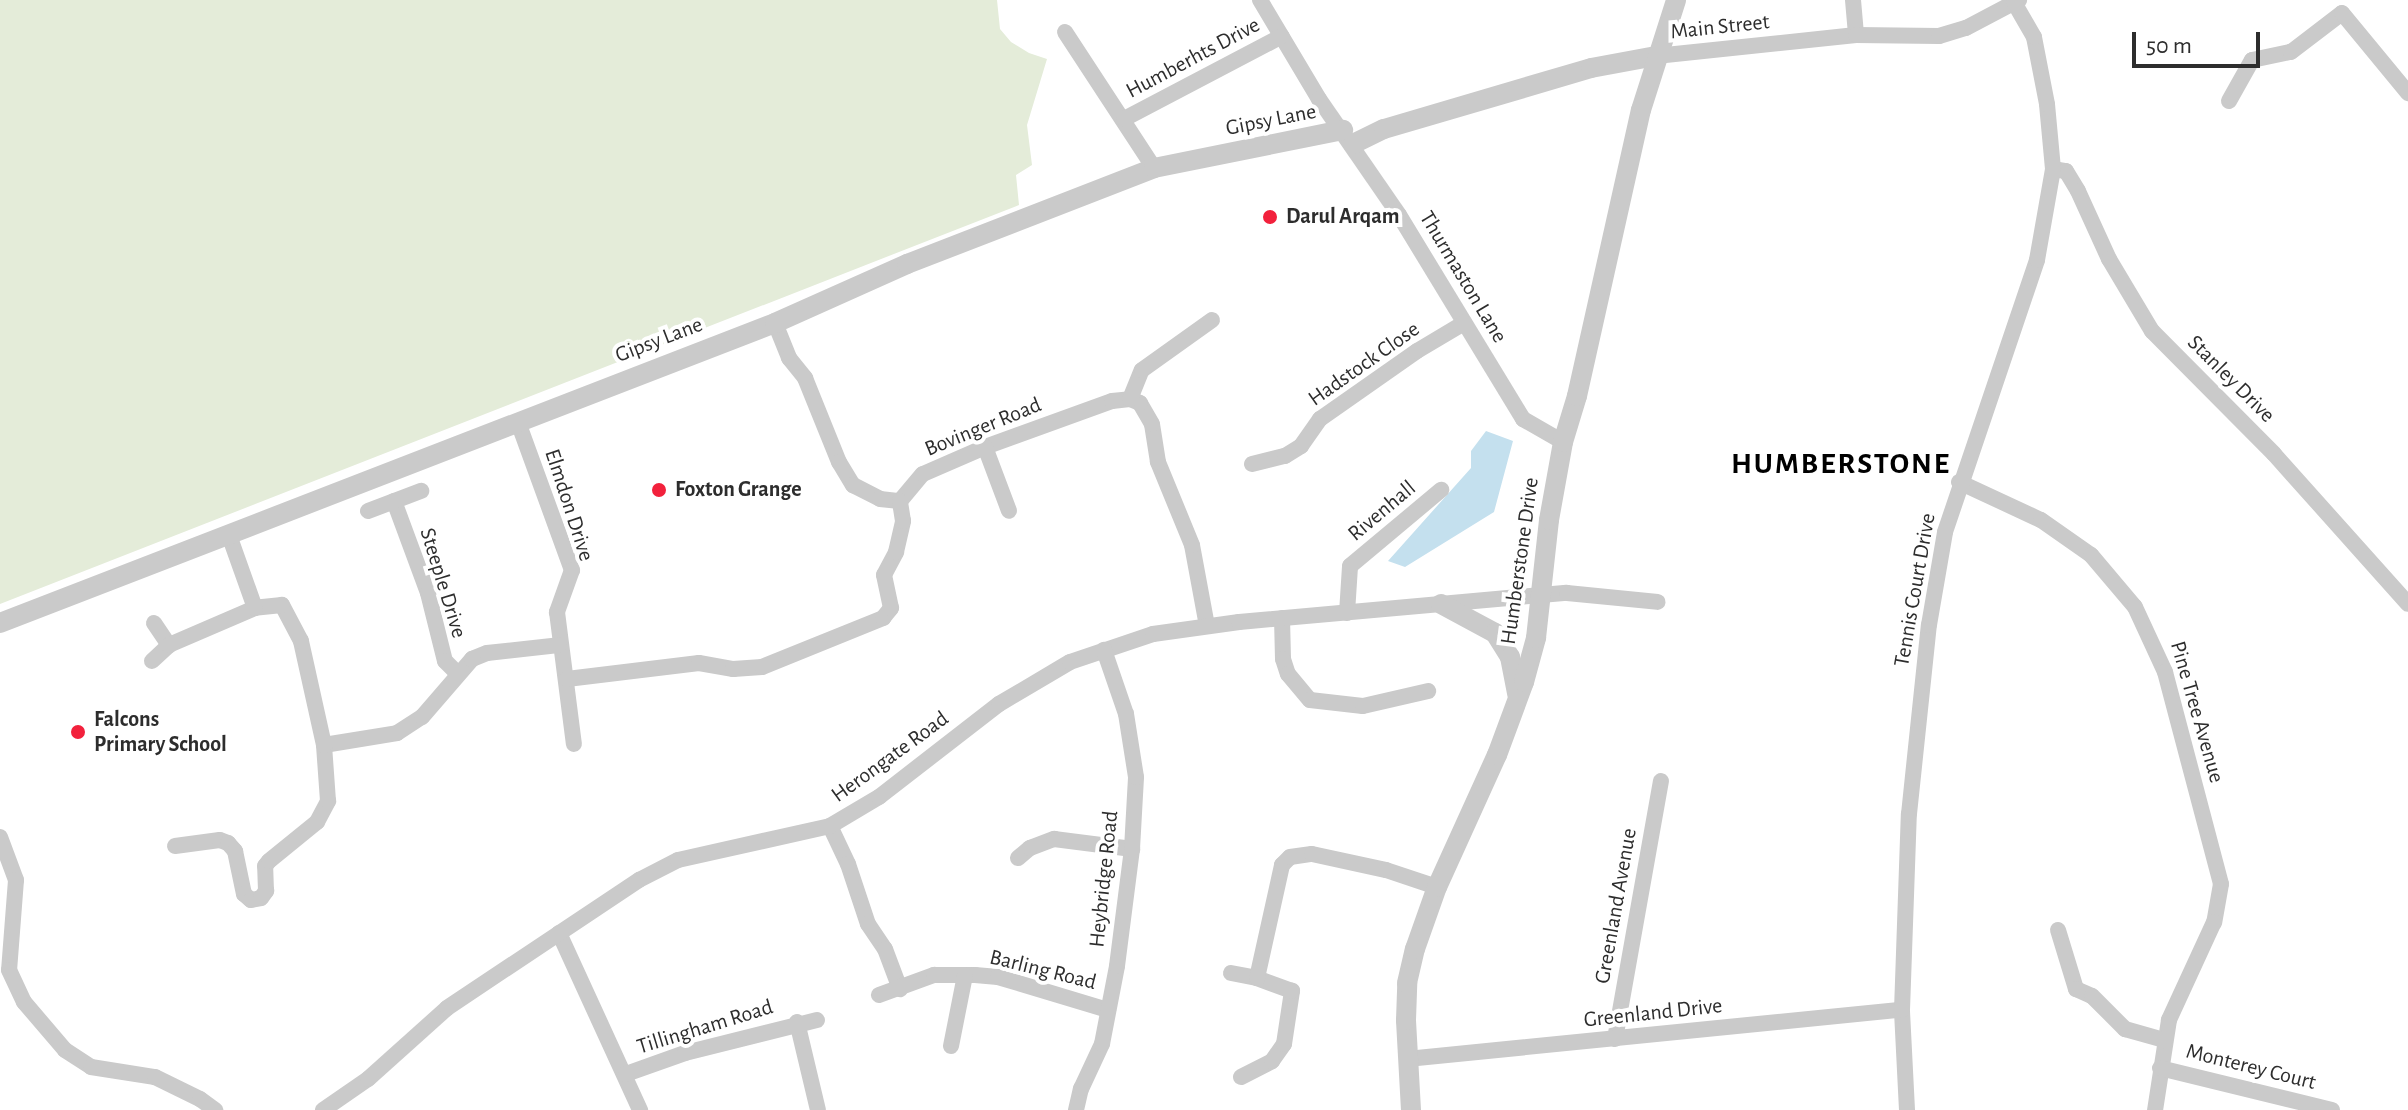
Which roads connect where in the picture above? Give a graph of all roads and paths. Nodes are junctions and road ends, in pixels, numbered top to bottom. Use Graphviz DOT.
graph roads {
  1 [pos="1260,0"];
  2 [pos="1676,0"];
  3 [pos="1853,0"];
  4 [pos="2016,2"];
  5 [pos="1065,32"];
  6 [pos="1856,35"];
  7 [pos="1282,36"];
  8 [pos="1656,56"];
  9 [pos="2408,93"];
  10 [pos="2229,101"];
  11 [pos="1124,119"];
  12 [pos="1348,137"];
  13 [pos="1154,168"];
  14 [pos="2053,169"];
  15 [pos="1212,320"];
  16 [pos="775,323"];
  17 [pos="1464,323"];
  18 [pos="1130,399"];
  19 [pos="518,422"];
  20 [pos="1563,442"];
  21 [pos="985,447"];
  22 [pos="1252,464"];
  23 [pos="1959,482"];
  24 [pos="1441,490"];
  25 [pos="421,491"];
  26 [pos="394,501"];
  27 [pos="900,501"];
  28 [pos="368,511"];
  29 [pos="1009,511"];
  30 [pos="229,535"];
  31 [pos="1542,597"];
  32 [pos="1658,602"];
  33 [pos="1441,604"];
  34 [pos="2408,604"];
  35 [pos="255,608"];
  36 [pos="1347,613"];
  37 [pos="1282,618"];
  38 [pos="0,623"];
  39 [pos="154,623"];
  40 [pos="1207,626"];
  41 [pos="169,645"];
  42 [pos="559,645"];
  43 [pos="1104,650"];
  44 [pos="152,661"];
  45 [pos="457,673"];
  46 [pos="567,679"];
  47 [pos="1428,691"];
  48 [pos="1518,698"];
  49 [pos="574,744"];
  50 [pos="324,745"];
  51 [pos="1661,781"];
  52 [pos="830,826"];
  53 [pos="0,837"];
  54 [pos="175,846"];
  55 [pos="1132,849"];
  56 [pos="1018,858"];
  57 [pos="1437,887"];
  58 [pos="2058,930"];
  59 [pos="559,933"];
  60 [pos="1231,973"];
  61 [pos="965,975"];
  62 [pos="1257,978"];
  63 [pos="900,989"];
  64 [pos="879,995"];
  65 [pos="1108,1010"];
  66 [pos="1902,1010"];
  67 [pos="817,1020"];
  68 [pos="797,1022"];
  69 [pos="1615,1039"];
  70 [pos="2164,1040"];
  71 [pos="951,1046"];
  72 [pos="1407,1059"];
  73 [pos="2160,1068"];
  74 [pos="626,1074"];
  75 [pos="1241,1077"];
  76 [pos="215,1110"];
  77 [pos="323,1110"];
  78 [pos="640,1110"];
  79 [pos="818,1110"];
  80 [pos="1076,1110"];
  81 [pos="1411,1110"];
  82 [pos="1907,1110"];
  83 [pos="2155,1110"];
  84 [pos="2332,1110"];
  1 -- 7 [label="street, Thurmaston Lane"];
  2 -- 8 [label="street, Humberstone Drive"];
  3 -- 6 [label="street"];
  4 -- 6 [label="street, Main Street"];
  4 -- 14 [label="street, Tennis Court Drive"];
  5 -- 11 [label="street"];
  6 -- 8 [label="street, Main Street"];
  7 -- 11 [label="street, Humberhts Drive"];
  7 -- 12 [label="street, Thurmaston Lane"];
  8 -- 12 [label="street, Gipsy Lane"];
  8 -- 20 [label="street, Humberstone Drive"];
  9 -- 10 [label="street"];
  11 -- 13 [label="street"];
  12 -- 13 [label="street, Gipsy Lane"];
  12 -- 17 [label="street, Thurmaston Lane"];
  13 -- 16 [label="street, Gipsy Lane"];
  14 -- 23 [label="street, Tennis Court Drive"];
  14 -- 34 [label="street, Stanley Drive"];
  15 -- 18 [label="street"];
  16 -- 19 [label="street, Gipsy Lane"];
  16 -- 27 [label="street"];
  17 -- 20 [label="street, Thurmaston Lane"];
  17 -- 22 [label="street, Hadstock Close"];
  18 -- 21 [label="street, Bovinger Road"];
  18 -- 40 [label="street"];
  19 -- 30 [label="street, Gipsy Lane"];
  19 -- 42 [label="street, Elmdon Drive"];
  20 -- 31 [label="street, Humberstone Drive"];
  21 -- 27 [label="street, Bovinger Road"];
  21 -- 29 [label="street"];
  23 -- 66 [label="street, Tennis Court Drive"];
  23 -- 70 [label="street, Pine Tree Avenue"];
  24 -- 36 [label="street, Rivenhall"];
  25 -- 26 [label="street"];
  26 -- 28 [label="street"];
  26 -- 45 [label="street, Steeple Drive"];
  27 -- 46 [label="street"];
  30 -- 35 [label="street"];
  30 -- 38 [label="street, Gipsy Lane"];
  31 -- 32 [label="street, Herongate Road"];
  31 -- 33 [label="street, Herongate Road"];
  31 -- 48 [label="street, Humberstone Drive"];
  33 -- 36 [label="street, Herongate Road"];
  33 -- 48 [label="street"];
  35 -- 41 [label="street"];
  35 -- 50 [label="street"];
  36 -- 37 [label="street, Herongate Road"];
  37 -- 40 [label="street, Herongate Road"];
  37 -- 47 [label="street"];
  39 -- 41 [label="street"];
  40 -- 43 [label="street, Herongate Road"];
  41 -- 44 [label="street"];
  42 -- 45 [label="street"];
  42 -- 46 [label="street, Elmdon Drive"];
  43 -- 52 [label="street, Herongate Road"];
  43 -- 55 [label="street, Heybridge Road"];
  45 -- 50 [label="street"];
  46 -- 49 [label="street, Elmdon Drive"];
  48 -- 57 [label="street, Humberstone Drive"];
  50 -- 54 [label="street"];
  51 -- 69 [label="street, Greenland Avenue"];
  52 -- 59 [label="street, Herongate Road"];
  52 -- 63 [label="street"];
  53 -- 76 [label="street"];
  55 -- 56 [label="street"];
  55 -- 65 [label="street, Heybridge Road"];
  57 -- 62 [label="street"];
  57 -- 72 [label="street, Humberstone Drive"];
  58 -- 70 [label="street"];
  59 -- 74 [label="street"];
  59 -- 77 [label="street, Herongate Road"];
  60 -- 62 [label="street"];
  61 -- 63 [label="street, Barling Road"];
  61 -- 65 [label="street, Barling Road"];
  61 -- 71 [label="street, Barling Road"];
  62 -- 75 [label="street"];
  63 -- 64 [label="street, Barling Road"];
  65 -- 80 [label="street, Heybridge Road"];
  66 -- 69 [label="street, Greenland Drive"];
  66 -- 82 [label="street, Tennis Court Drive"];
  67 -- 68 [label="street, Tillingham Road"];
  68 -- 74 [label="street, Tillingham Road"];
  68 -- 79 [label="street, Tillingham Road"];
  69 -- 72 [label="street, Greenland Drive"];
  70 -- 73 [label="street, Pine Tree Avenue"];
  72 -- 81 [label="street, Humberstone Drive"];
  73 -- 83 [label="street, Pine Tree Avenue"];
  73 -- 84 [label="street, Monterey Court"];
  74 -- 78 [label="street"];
}
